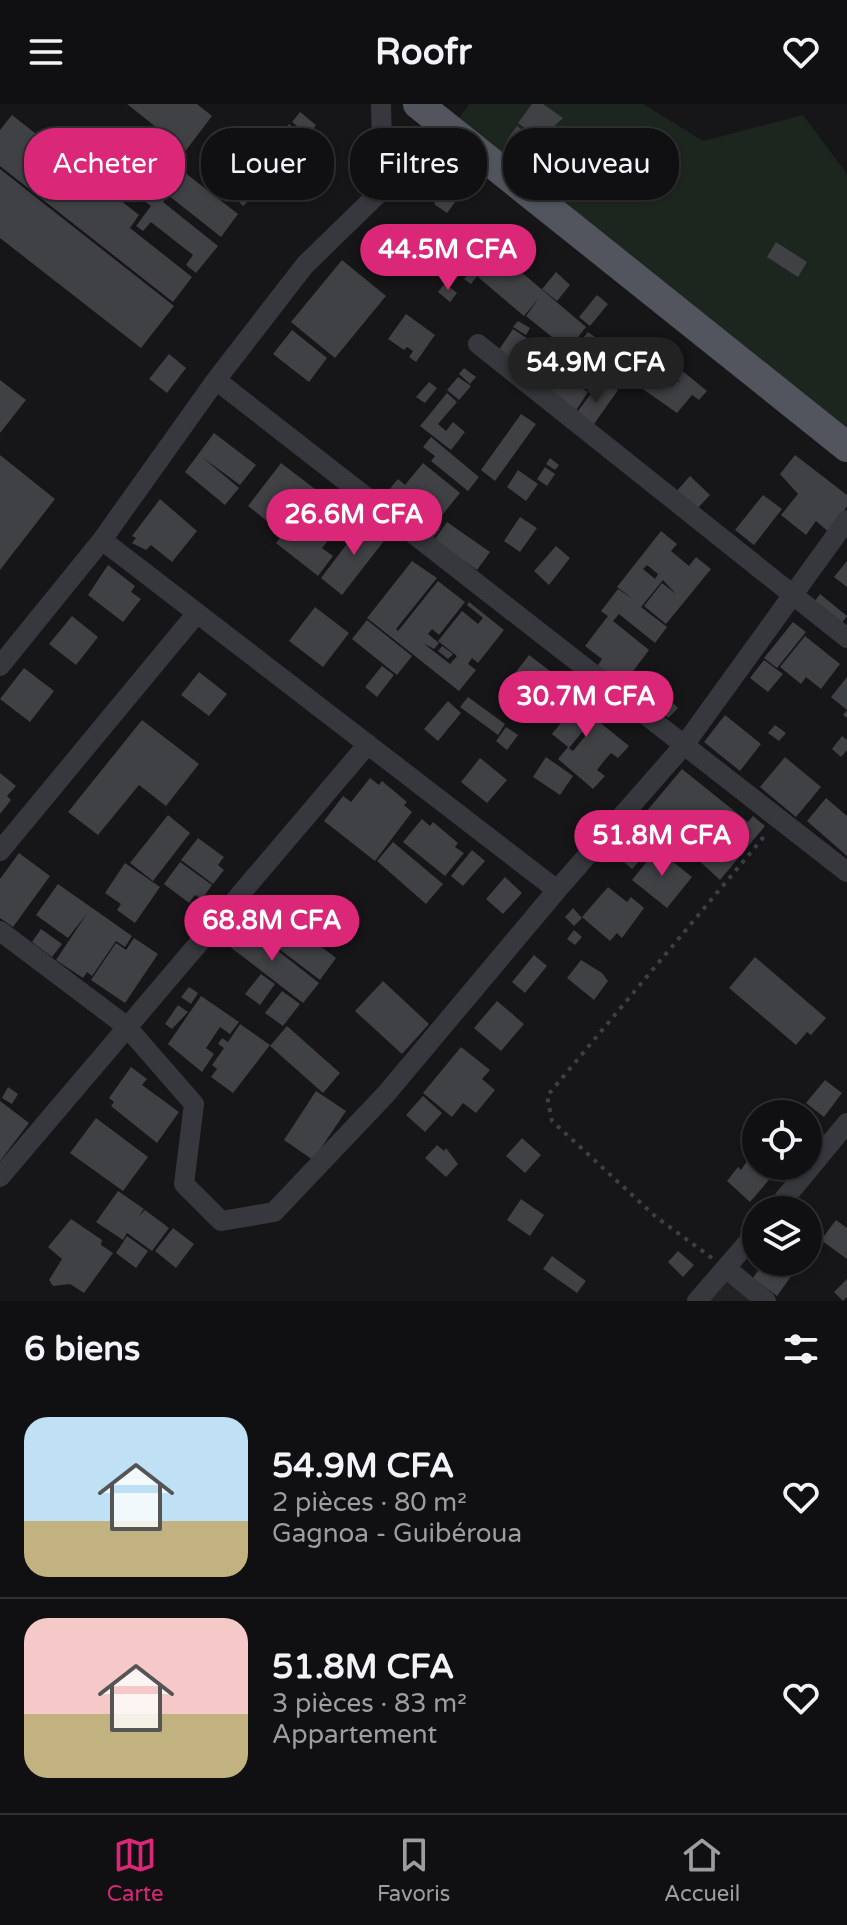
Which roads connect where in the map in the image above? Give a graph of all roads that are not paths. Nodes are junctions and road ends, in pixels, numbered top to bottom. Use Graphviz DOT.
graph roads {
  1 [pos="381,104"];
  2 [pos="418,104"];
  3 [pos="478,344"];
  4 [pos="216,380"];
  5 [pos="847,447"];
  6 [pos="847,520"];
  7 [pos="102,540"];
  8 [pos="793,595"];
  9 [pos="197,613"];
  10 [pos="847,638"];
  11 [pos="0,666"];
  12 [pos="368,744"];
  13 [pos="685,744"];
  14 [pos="0,851"];
  15 [pos="847,872"];
  16 [pos="557,890"];
  17 [pos="0,931"];
  18 [pos="126,1026"];
  19 [pos="846,1126"];
  20 [pos="0,1177"];
  21 [pos="787,1196"];
  22 [pos="742,1250"];
  23 [pos="727,1269"];
  24 [pos="697,1301"];
  25 [pos="766,1301"];
  1 -- 4 [label="street"];
  2 -- 5 [label="main road"];
  3 -- 8 [label="street"];
  4 -- 7 [label="street"];
  4 -- 13 [label="street"];
  6 -- 8 [label="street"];
  7 -- 9 [label="street"];
  7 -- 11 [label="street"];
  8 -- 10 [label="street"];
  8 -- 13 [label="street"];
  9 -- 12 [label="street"];
  9 -- 14 [label="street"];
  12 -- 16 [label="street"];
  12 -- 18 [label="street"];
  13 -- 15 [label="street"];
  13 -- 16 [label="street"];
  16 -- 18 [label="street"];
  17 -- 18 [label="street"];
  18 -- 20 [label="street"];
  19 -- 21 [label="street"];
  22 -- 23 [label="street"];
  23 -- 24 [label="street"];
  23 -- 25 [label="street"];
}
